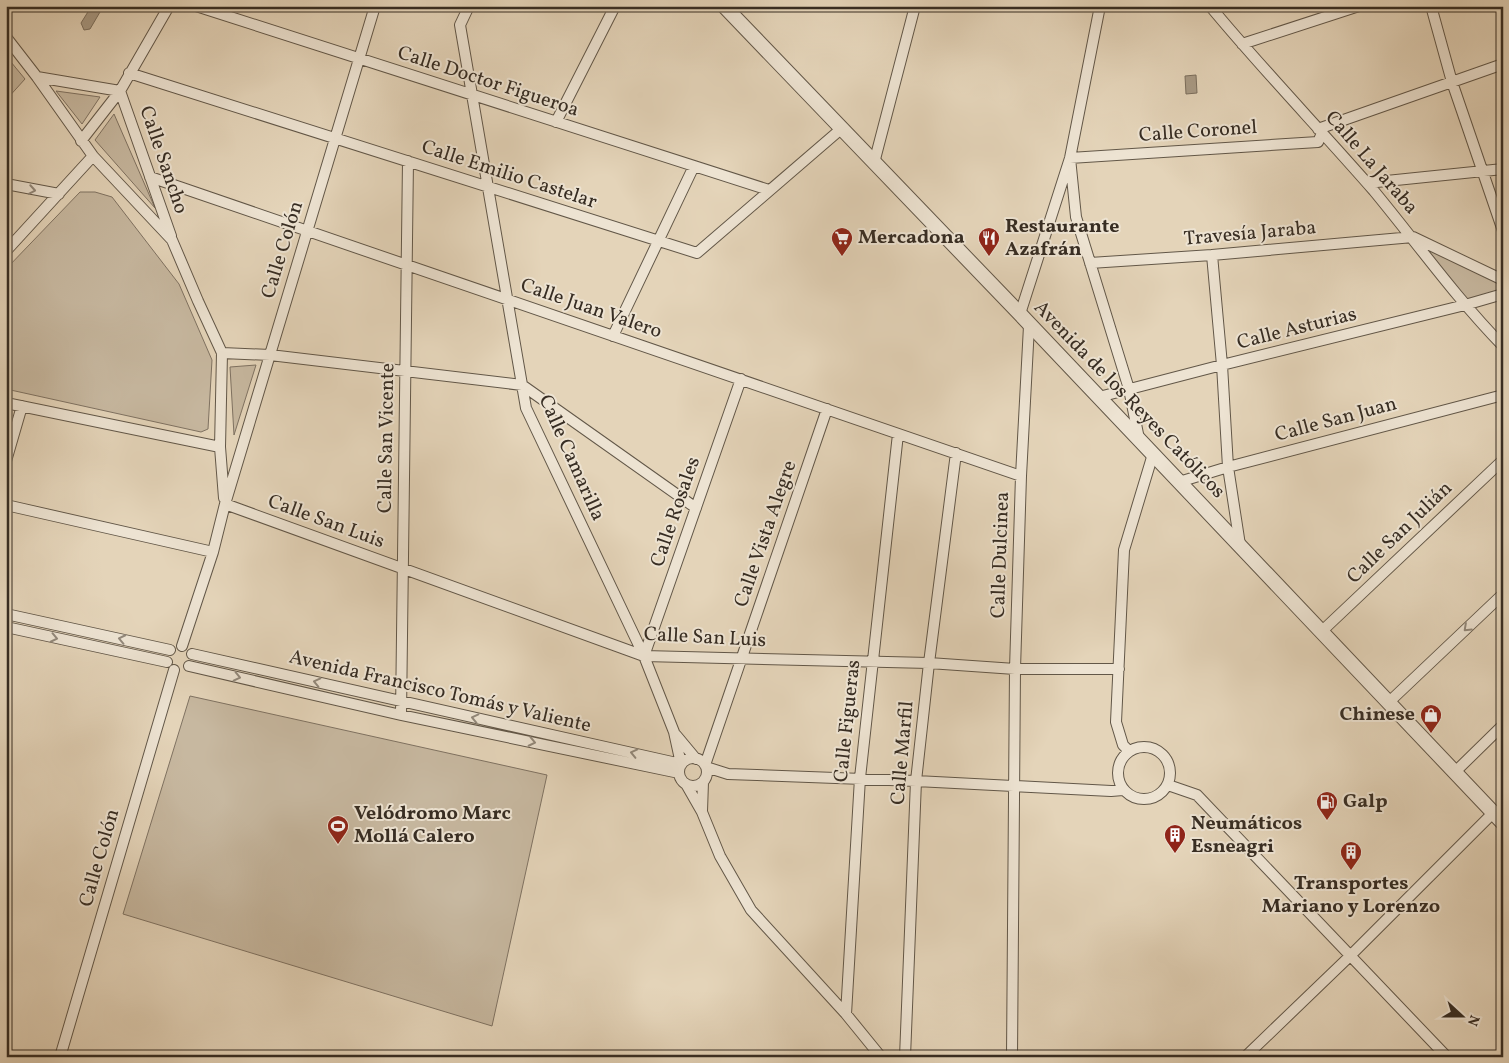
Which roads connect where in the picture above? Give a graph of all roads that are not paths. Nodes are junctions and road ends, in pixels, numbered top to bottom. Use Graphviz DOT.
graph roads {
  1 [pos="169,6"];
  2 [pos="196,6"];
  3 [pos="376,6"];
  4 [pos="469,6"];
  5 [pos="615,6"];
  6 [pos="724,6"];
  7 [pos="915,6"];
  8 [pos="1100,6"];
  9 [pos="1210,6"];
  10 [pos="1359,6"];
  11 [pos="1431,6"];
  12 [pos="1340,9"];
  13 [pos="6,37"];
  14 [pos="1242,44"];
  15 [pos="360,59"];
  16 [pos="1503,64"];
  17 [pos="129,73"];
  18 [pos="37,77"];
  19 [pos="1452,82"];
  20 [pos="120,92"];
  21 [pos="472,95"];
  22 [pos="556,122"];
  23 [pos="841,129"];
  24 [pos="1320,131"];
  25 [pos="336,138"];
  26 [pos="81,141"];
  27 [pos="93,156"];
  28 [pos="1070,158"];
  29 [pos="408,162"];
  30 [pos="874,163"];
  31 [pos="694,166"];
  32 [pos="1503,169"];
  33 [pos="1484,171"];
  34 [pos="150,176"];
  35 [pos="1367,183"];
  36 [pos="6,184"];
  37 [pos="489,187"];
  38 [pos="770,190"];
  39 [pos="58,194"];
  40 [pos="308,230"];
  41 [pos="1503,231"];
  42 [pos="1413,238"];
  43 [pos="172,240"];
  44 [pos="658,241"];
  45 [pos="6,251"];
  46 [pos="1212,255"];
  47 [pos="407,263"];
  48 [pos="1090,263"];
  49 [pos="1503,280"];
  50 [pos="1503,294"];
  51 [pos="507,299"];
  52 [pos="1465,305"];
  53 [pos="1020,314"];
  54 [pos="1029,326"];
  55 [pos="613,336"];
  56 [pos="1503,346"];
  57 [pos="222,353"];
  58 [pos="270,355"];
  59 [pos="1222,365"];
  60 [pos="405,372"];
  61 [pos="742,379"];
  62 [pos="522,385"];
  63 [pos="1129,388"];
  64 [pos="1503,395"];
  65 [pos="1098,397"];
  66 [pos="6,403"];
  67 [pos="22,406"];
  68 [pos="827,409"];
  69 [pos="898,434"];
  70 [pos="1139,440"];
  71 [pos="220,447"];
  72 [pos="956,453"];
  73 [pos="1153,454"];
  74 [pos="1503,460"];
  75 [pos="6,461"];
  76 [pos="1228,466"];
  77 [pos="1021,476"];
  78 [pos="1179,482"];
  79 [pos="225,504"];
  80 [pos="6,505"];
  81 [pos="696,508"];
  82 [pos="1240,546"];
  83 [pos="213,552"];
  84 [pos="403,568"];
  85 [pos="1503,594"];
  86 [pos="6,614"];
  87 [pos="6,627"];
  88 [pos="1321,632"];
  89 [pos="182,646"];
  90 [pos="170,650"];
  91 [pos="192,654"];
  92 [pos="644,656"];
  93 [pos="742,657"];
  94 [pos="872,662"];
  95 [pos="929,663"];
  96 [pos="171,666"];
  97 [pos="189,666"];
  98 [pos="1015,669"];
  99 [pos="1119,670"];
  100 [pos="402,701"];
  101 [pos="1388,703"];
  102 [pos="401,714"];
  103 [pos="1503,725"];
  104 [pos="674,732"];
  105 [pos="1129,751"];
  106 [pos="703,761"];
  107 [pos="680,768"];
  108 [pos="1454,772"];
  109 [pos="728,774"];
  110 [pos="860,778"];
  111 [pos="703,781"];
  112 [pos="916,781"];
  113 [pos="686,784"];
  114 [pos="1168,785"];
  115 [pos="1014,786"];
  116 [pos="1123,790"];
  117 [pos="702,812"];
  118 [pos="1498,818"];
  119 [pos="1351,955"];
  120 [pos="846,1014"];
  121 [pos="60,1057"];
  122 [pos="881,1057"];
  123 [pos="905,1057"];
  124 [pos="1012,1057"];
  125 [pos="1245,1057"];
  126 [pos="1447,1057"];
  1 -- 17 [label="street"];
  2 -- 15 [label="street, Calle Doctor Figueroa"];
  3 -- 15 [label="street, Calle Colón"];
  4 -- 21 [label="street, Calle Camarilla"];
  5 -- 22 [label="street"];
  6 -- 23 [label="street, Avenida de los Reyes Católicos"];
  7 -- 30 [label="street"];
  8 -- 28 [label="street"];
  9 -- 14 [label="street, Calle La Jaraba"];
  10 -- 12 [label="street"];
  11 -- 19 [label="street"];
  12 -- 14 [label="street"];
  13 -- 18 [label="street, Calle Sancho"];
  14 -- 24 [label="street, Calle La Jaraba"];
  15 -- 21 [label="street, Calle Doctor Figueroa"];
  15 -- 25 [label="street, Calle Colón"];
  16 -- 19 [label="street, Calle Coronel"];
  17 -- 20 [label="street"];
  17 -- 25 [label="street, Calle Emilio Castelar"];
  18 -- 20 [label="street"];
  18 -- 26 [label="street, Calle Sancho"];
  19 -- 24 [label="street, Calle Coronel"];
  19 -- 33 [label="street"];
  20 -- 26 [label="street"];
  20 -- 34 [label="street, Calle Sancho"];
  21 -- 22 [label="street, Calle Doctor Figueroa"];
  21 -- 37 [label="street, Calle Camarilla"];
  22 -- 31 [label="street, Calle Doctor Figueroa"];
  23 -- 30 [label="street, Avenida de los Reyes Católicos"];
  23 -- 38 [label="street, Calle Emilio Castelar"];
  24 -- 28 [label="street, Calle Coronel"];
  24 -- 35 [label="street, Calle La Jaraba"];
  25 -- 29 [label="street, Calle Emilio Castelar"];
  25 -- 40 [label="street, Calle Colón"];
  26 -- 27 [label="street, Calle Sancho"];
  27 -- 39 [label="street"];
  27 -- 43 [label="street, Calle Sancho"];
  28 -- 48 [label="street"];
  28 -- 53 [label="street"];
  29 -- 37 [label="street, Calle Emilio Castelar"];
  29 -- 47 [label="street, Calle San Vicente"];
  30 -- 53 [label="street, Avenida de los Reyes Católicos"];
  31 -- 38 [label="street, Calle Doctor Figueroa"];
  31 -- 44 [label="street"];
  32 -- 33 [label="street"];
  33 -- 35 [label="street"];
  33 -- 41 [label="street"];
  34 -- 40 [label="street, Calle Juan Valero"];
  34 -- 43 [label="street, Calle Sancho"];
  35 -- 42 [label="street, Calle La Jaraba"];
  36 -- 39 [label="street, one-way"];
  37 -- 44 [label="street, Calle Emilio Castelar"];
  37 -- 51 [label="street, Calle Camarilla"];
  38 -- 44 [label="street, Calle Emilio Castelar"];
  39 -- 45 [label="street"];
  40 -- 47 [label="street, Calle Juan Valero"];
  40 -- 58 [label="street, Calle Colón"];
  42 -- 46 [label="street, Travesía Jaraba"];
  42 -- 49 [label="street"];
  42 -- 52 [label="street, Calle La Jaraba"];
  43 -- 57 [label="street, Calle Sancho"];
  44 -- 55 [label="street"];
  46 -- 48 [label="street, Travesía Jaraba"];
  46 -- 59 [label="street"];
  47 -- 51 [label="street, Calle Juan Valero"];
  47 -- 60 [label="street, Calle San Vicente"];
  48 -- 63 [label="street"];
  50 -- 52 [label="street, Calle Asturias"];
  51 -- 55 [label="street, Calle Juan Valero"];
  51 -- 62 [label="street, Calle Camarilla"];
  52 -- 56 [label="street, Calle La Jaraba"];
  52 -- 59 [label="street, Calle Asturias"];
  53 -- 54 [label="street, Avenida de los Reyes Católicos"];
  54 -- 65 [label="street, Avenida de los Reyes Católicos"];
  54 -- 77 [label="street, Calle Dulcinea"];
  55 -- 61 [label="street, Calle Juan Valero"];
  57 -- 58 [label="street"];
  57 -- 71 [label="street, Calle Sancho"];
  58 -- 60 [label="street"];
  58 -- 79 [label="street, Calle Colón"];
  59 -- 63 [label="street, Calle Asturias"];
  59 -- 76 [label="street"];
  60 -- 62 [label="street"];
  60 -- 84 [label="street, Calle San Vicente"];
  61 -- 68 [label="street, Calle Juan Valero"];
  61 -- 81 [label="street, Calle Rosales"];
  62 -- 81 [label="street"];
  62 -- 92 [label="street, Calle Camarilla"];
  63 -- 65 [label="street, Calle Asturias"];
  63 -- 70 [label="street"];
  64 -- 76 [label="street, Calle San Juan"];
  65 -- 70 [label="street, Avenida de los Reyes Católicos"];
  66 -- 67 [label="street"];
  67 -- 71 [label="street"];
  67 -- 75 [label="street"];
  68 -- 69 [label="street, Calle Juan Valero"];
  68 -- 93 [label="street, Calle Vista Alegre"];
  69 -- 72 [label="street, Calle Juan Valero"];
  69 -- 94 [label="street, Calle Figueras"];
  70 -- 73 [label="street, Avenida de los Reyes Católicos"];
  71 -- 79 [label="street, Calle Colón"];
  72 -- 77 [label="street, Calle Juan Valero"];
  72 -- 95 [label="street, Calle Marfil"];
  73 -- 78 [label="street, Avenida de los Reyes Católicos"];
  73 -- 99 [label="street"];
  74 -- 88 [label="street, Calle San Julián"];
  76 -- 78 [label="street, Calle San Juan"];
  76 -- 82 [label="street"];
  77 -- 98 [label="street, Calle Dulcinea"];
  78 -- 82 [label="street, Avenida de los Reyes Católicos"];
  79 -- 83 [label="street, Calle Colón"];
  79 -- 84 [label="street, Calle San Luis"];
  80 -- 83 [label="street"];
  81 -- 92 [label="street, Calle Rosales"];
  82 -- 88 [label="street, Avenida de los Reyes Católicos"];
  83 -- 89 [label="street, Calle Colón"];
  84 -- 92 [label="street, Calle San Luis"];
  84 -- 100 [label="street, Calle San Vicente"];
  85 -- 101 [label="street, one-way"];
  90 -- 86 [label="street, one-way"];
  87 -- 96 [label="street, one-way"];
  88 -- 101 [label="street, Avenida de los Reyes Católicos"];
  89 -- 90 [label="street"];
  89 -- 91 [label="street"];
  90 -- 96 [label="street"];
  91 -- 97 [label="street"];
  100 -- 91 [label="street, Avenida Francisco Tomás y Valiente, one-way"];
  92 -- 93 [label="street, Calle San Luis"];
  92 -- 104 [label="street, Calle Camarilla"];
  93 -- 94 [label="street, Calle San Luis"];
  93 -- 106 [label="street, Calle Vista Alegre"];
  94 -- 95 [label="street, Calle San Luis"];
  94 -- 110 [label="street, Calle Figueras"];
  95 -- 98 [label="street, Calle San Luis"];
  95 -- 112 [label="street, Calle Marfil"];
  96 -- 97 [label="street"];
  96 -- 121 [label="street, Calle Colón"];
  97 -- 102 [label="street, Avenida Francisco Tomás y Valiente, one-way"];
  98 -- 99 [label="street, Calle San Luis"];
  98 -- 115 [label="street, Calle Dulcinea"];
  99 -- 105 [label="street"];
  100 -- 102 [label="street, Calle San Vicente"];
  107 -- 100 [label="street, Avenida Francisco Tomás y Valiente, one-way"];
  101 -- 108 [label="street, Avenida de los Reyes Católicos"];
  102 -- 107 [label="street, Avenida Francisco Tomás y Valiente, one-way"];
  103 -- 108 [label="street"];
  104 -- 106 [label="street, Calle Camarilla"];
  104 -- 107 [label="street, Calle Camarilla"];
  105 -- 114 [label="street"];
  105 -- 116 [label="street"];
  106 -- 107 [label="street"];
  106 -- 109 [label="street"];
  106 -- 111 [label="street"];
  107 -- 113 [label="street"];
  108 -- 118 [label="street, Avenida de los Reyes Católicos"];
  109 -- 110 [label="street"];
  109 -- 111 [label="street"];
  110 -- 112 [label="street"];
  110 -- 120 [label="street, Calle Figueras"];
  111 -- 113 [label="street"];
  111 -- 117 [label="street"];
  112 -- 115 [label="street"];
  112 -- 123 [label="street, Calle Marfil"];
  113 -- 117 [label="street"];
  114 -- 116 [label="street"];
  114 -- 119 [label="street"];
  115 -- 116 [label="street"];
  115 -- 124 [label="street, Calle Dulcinea"];
  117 -- 120 [label="street"];
  118 -- 119 [label="street"];
  119 -- 125 [label="street"];
  119 -- 126 [label="street"];
  120 -- 122 [label="street"];
}
